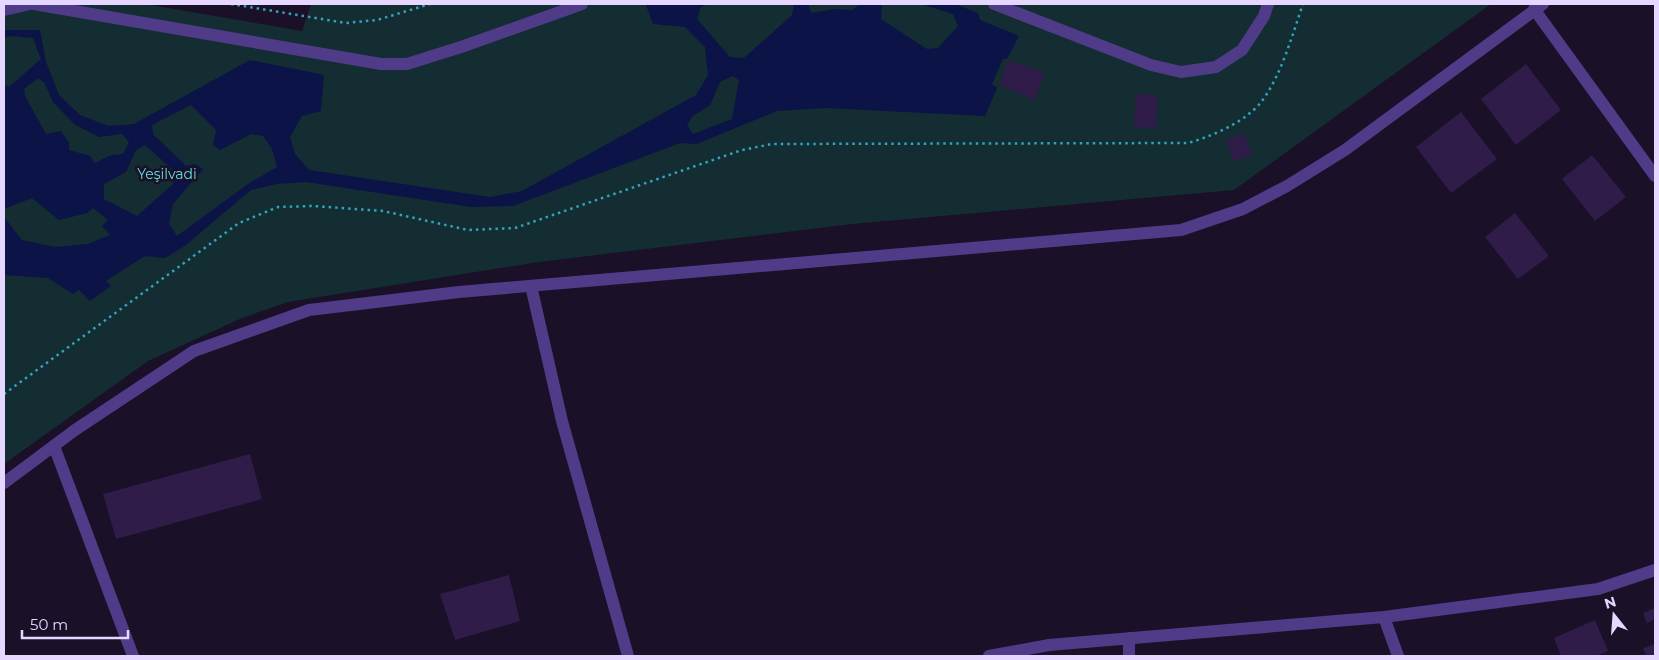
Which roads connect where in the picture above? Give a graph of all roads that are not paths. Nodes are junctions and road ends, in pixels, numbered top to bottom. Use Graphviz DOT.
graph roads {
  1 [pos="30,4"];
  2 [pos="34,4"];
  3 [pos="582,4"];
  4 [pos="994,4"];
  5 [pos="1268,4"];
  6 [pos="1538,6"];
  7 [pos="4,10"];
  8 [pos="1655,174"];
  9 [pos="531,286"];
  10 [pos="54,446"];
  11 [pos="4,483"];
  12 [pos="1655,570"];
  13 [pos="1384,617"];
  14 [pos="1130,638"];
  15 [pos="133,656"];
  16 [pos="628,656"];
  17 [pos="989,656"];
  18 [pos="1129,656"];
  19 [pos="1398,656"];
  1 -- 7 [label="street"];
  2 -- 3 [label="street"];
  4 -- 5 [label="street"];
  6 -- 8 [label="street"];
  6 -- 9 [label="street"];
  9 -- 10 [label="street"];
  9 -- 16 [label="street"];
  10 -- 11 [label="street"];
  10 -- 15 [label="street"];
  12 -- 13 [label="street"];
  13 -- 14 [label="street"];
  13 -- 19 [label="street"];
  14 -- 17 [label="street"];
  14 -- 18 [label="street"];
}
